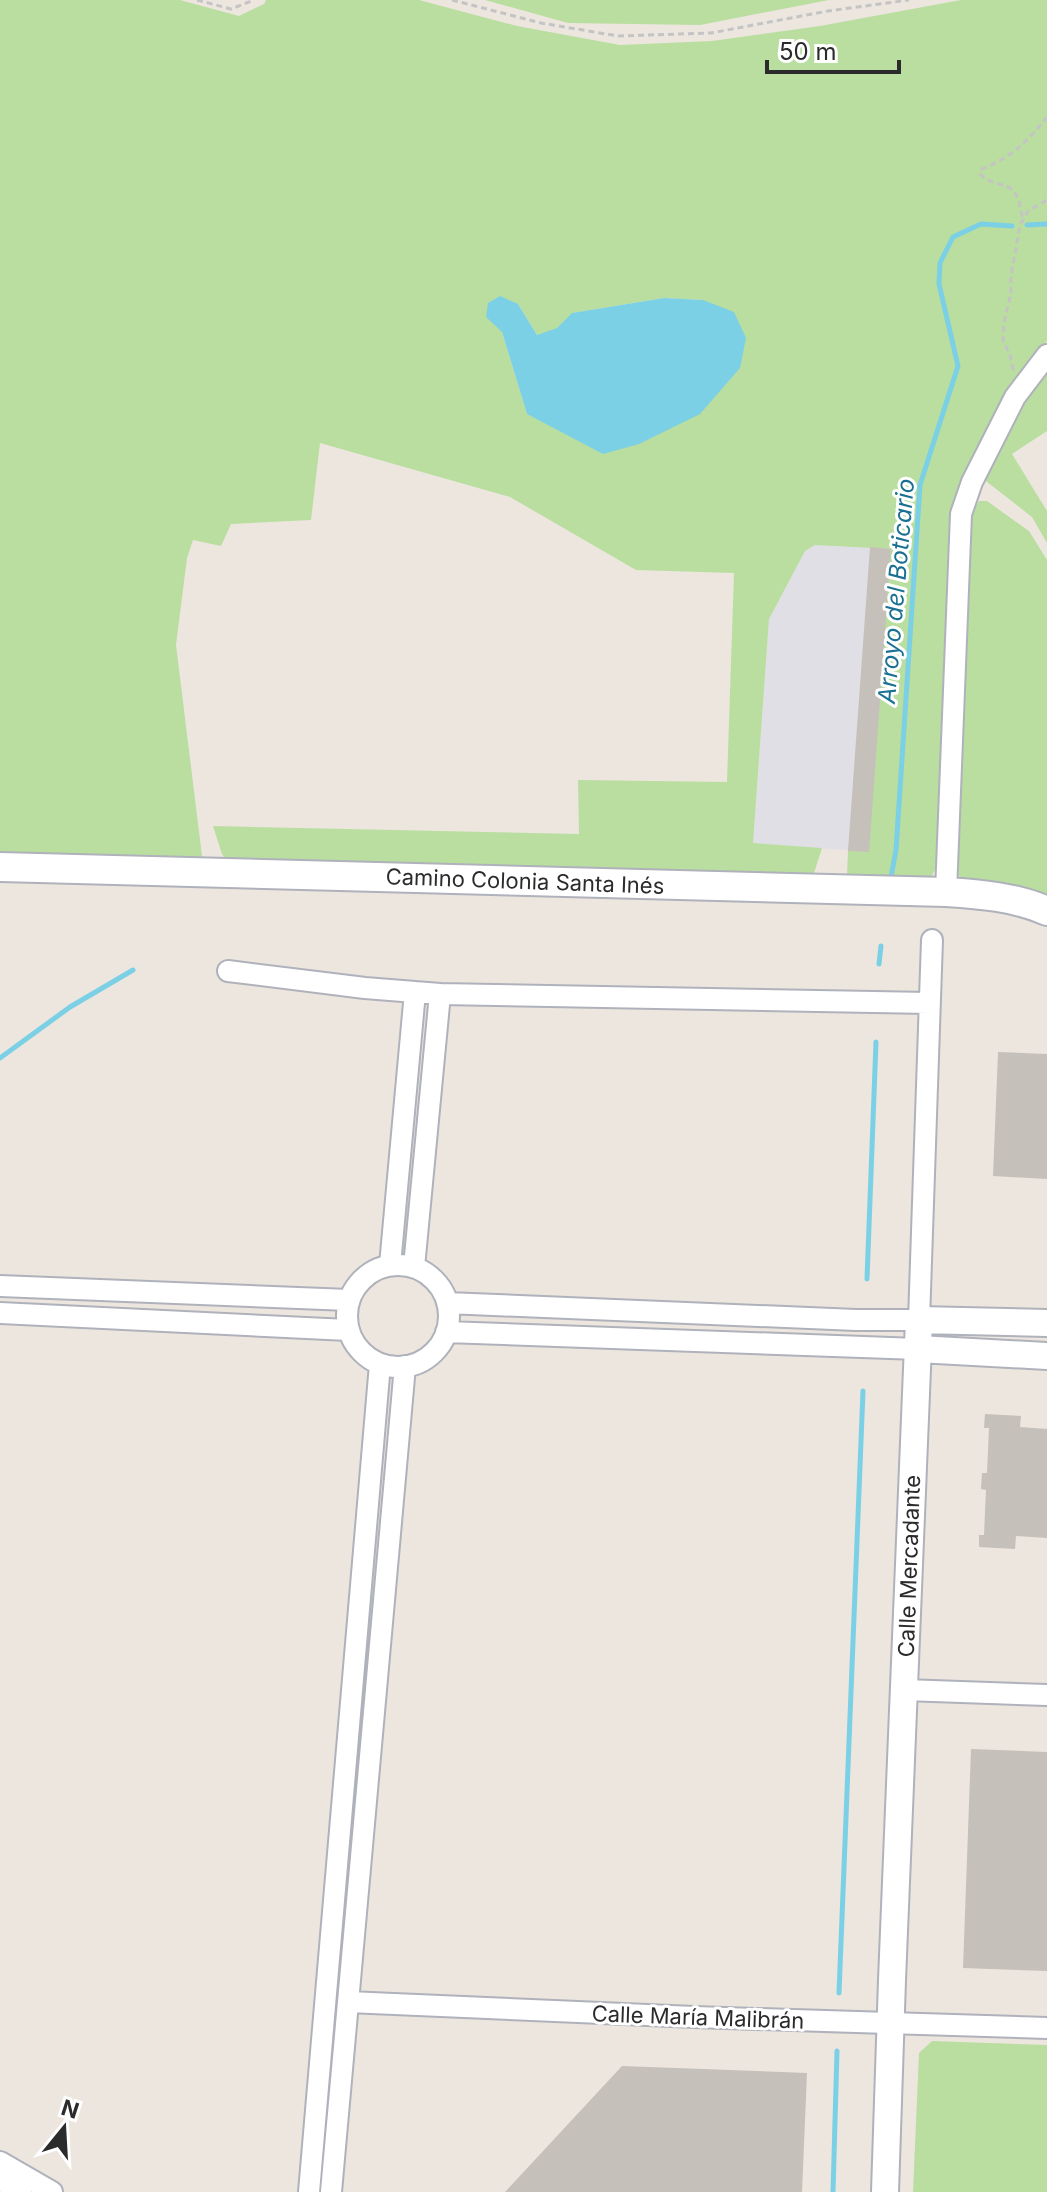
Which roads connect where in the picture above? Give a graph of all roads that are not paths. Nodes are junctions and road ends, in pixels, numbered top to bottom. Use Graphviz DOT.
graph roads {
  1 [pos="1047,355"];
  2 [pos="0,867"];
  3 [pos="946,892"];
  4 [pos="1047,911"];
  5 [pos="932,940"];
  6 [pos="228,971"];
  7 [pos="415,992"];
  8 [pos="440,994"];
  9 [pos="929,1003"];
  10 [pos="390,1265"];
  11 [pos="414,1267"];
  12 [pos="0,1286"];
  13 [pos="349,1300"];
  14 [pos="447,1303"];
  15 [pos="0,1313"];
  16 [pos="919,1320"];
  17 [pos="1047,1323"];
  18 [pos="348,1330"];
  19 [pos="446,1332"];
  20 [pos="918,1349"];
  21 [pos="1047,1356"];
  22 [pos="380,1364"];
  23 [pos="405,1366"];
  24 [pos="904,1690"];
  25 [pos="1047,1695"];
  26 [pos="348,2002"];
  27 [pos="891,2024"];
  28 [pos="1047,2028"];
  29 [pos="0,2162"];
  30 [pos="0,2180"];
  31 [pos="21,2192"];
  32 [pos="52,2192"];
  33 [pos="309,2192"];
  34 [pos="331,2192"];
  35 [pos="885,2192"];
  1 -- 3 [label="street"];
  2 -- 3 [label="main road, Camino Colonia Santa Inés"];
  3 -- 4 [label="main road, Camino Colonia Santa Inés"];
  5 -- 9 [label="street, Calle Mercadante"];
  6 -- 7 [label="street"];
  7 -- 8 [label="street"];
  7 -- 10 [label="street"];
  8 -- 9 [label="street"];
  8 -- 11 [label="street"];
  9 -- 16 [label="street, Calle Mercadante"];
  10 -- 11 [label="street"];
  10 -- 13 [label="street"];
  11 -- 14 [label="street"];
  12 -- 13 [label="street"];
  13 -- 18 [label="street"];
  14 -- 16 [label="street"];
  14 -- 19 [label="street"];
  15 -- 18 [label="street"];
  16 -- 17 [label="street"];
  16 -- 20 [label="street, Calle Mercadante"];
  18 -- 22 [label="street"];
  19 -- 20 [label="street"];
  19 -- 23 [label="street"];
  20 -- 21 [label="street"];
  20 -- 24 [label="street, Calle Mercadante"];
  22 -- 23 [label="street"];
  22 -- 33 [label="street"];
  23 -- 26 [label="street"];
  24 -- 25 [label="street"];
  24 -- 27 [label="street, Calle Mercadante"];
  26 -- 27 [label="street, Calle María Malibrán"];
  26 -- 34 [label="street"];
  27 -- 28 [label="street, Calle María Malibrán"];
  27 -- 35 [label="street, Calle Mercadante"];
  29 -- 32 [label="street"];
  30 -- 31 [label="street"];
}
